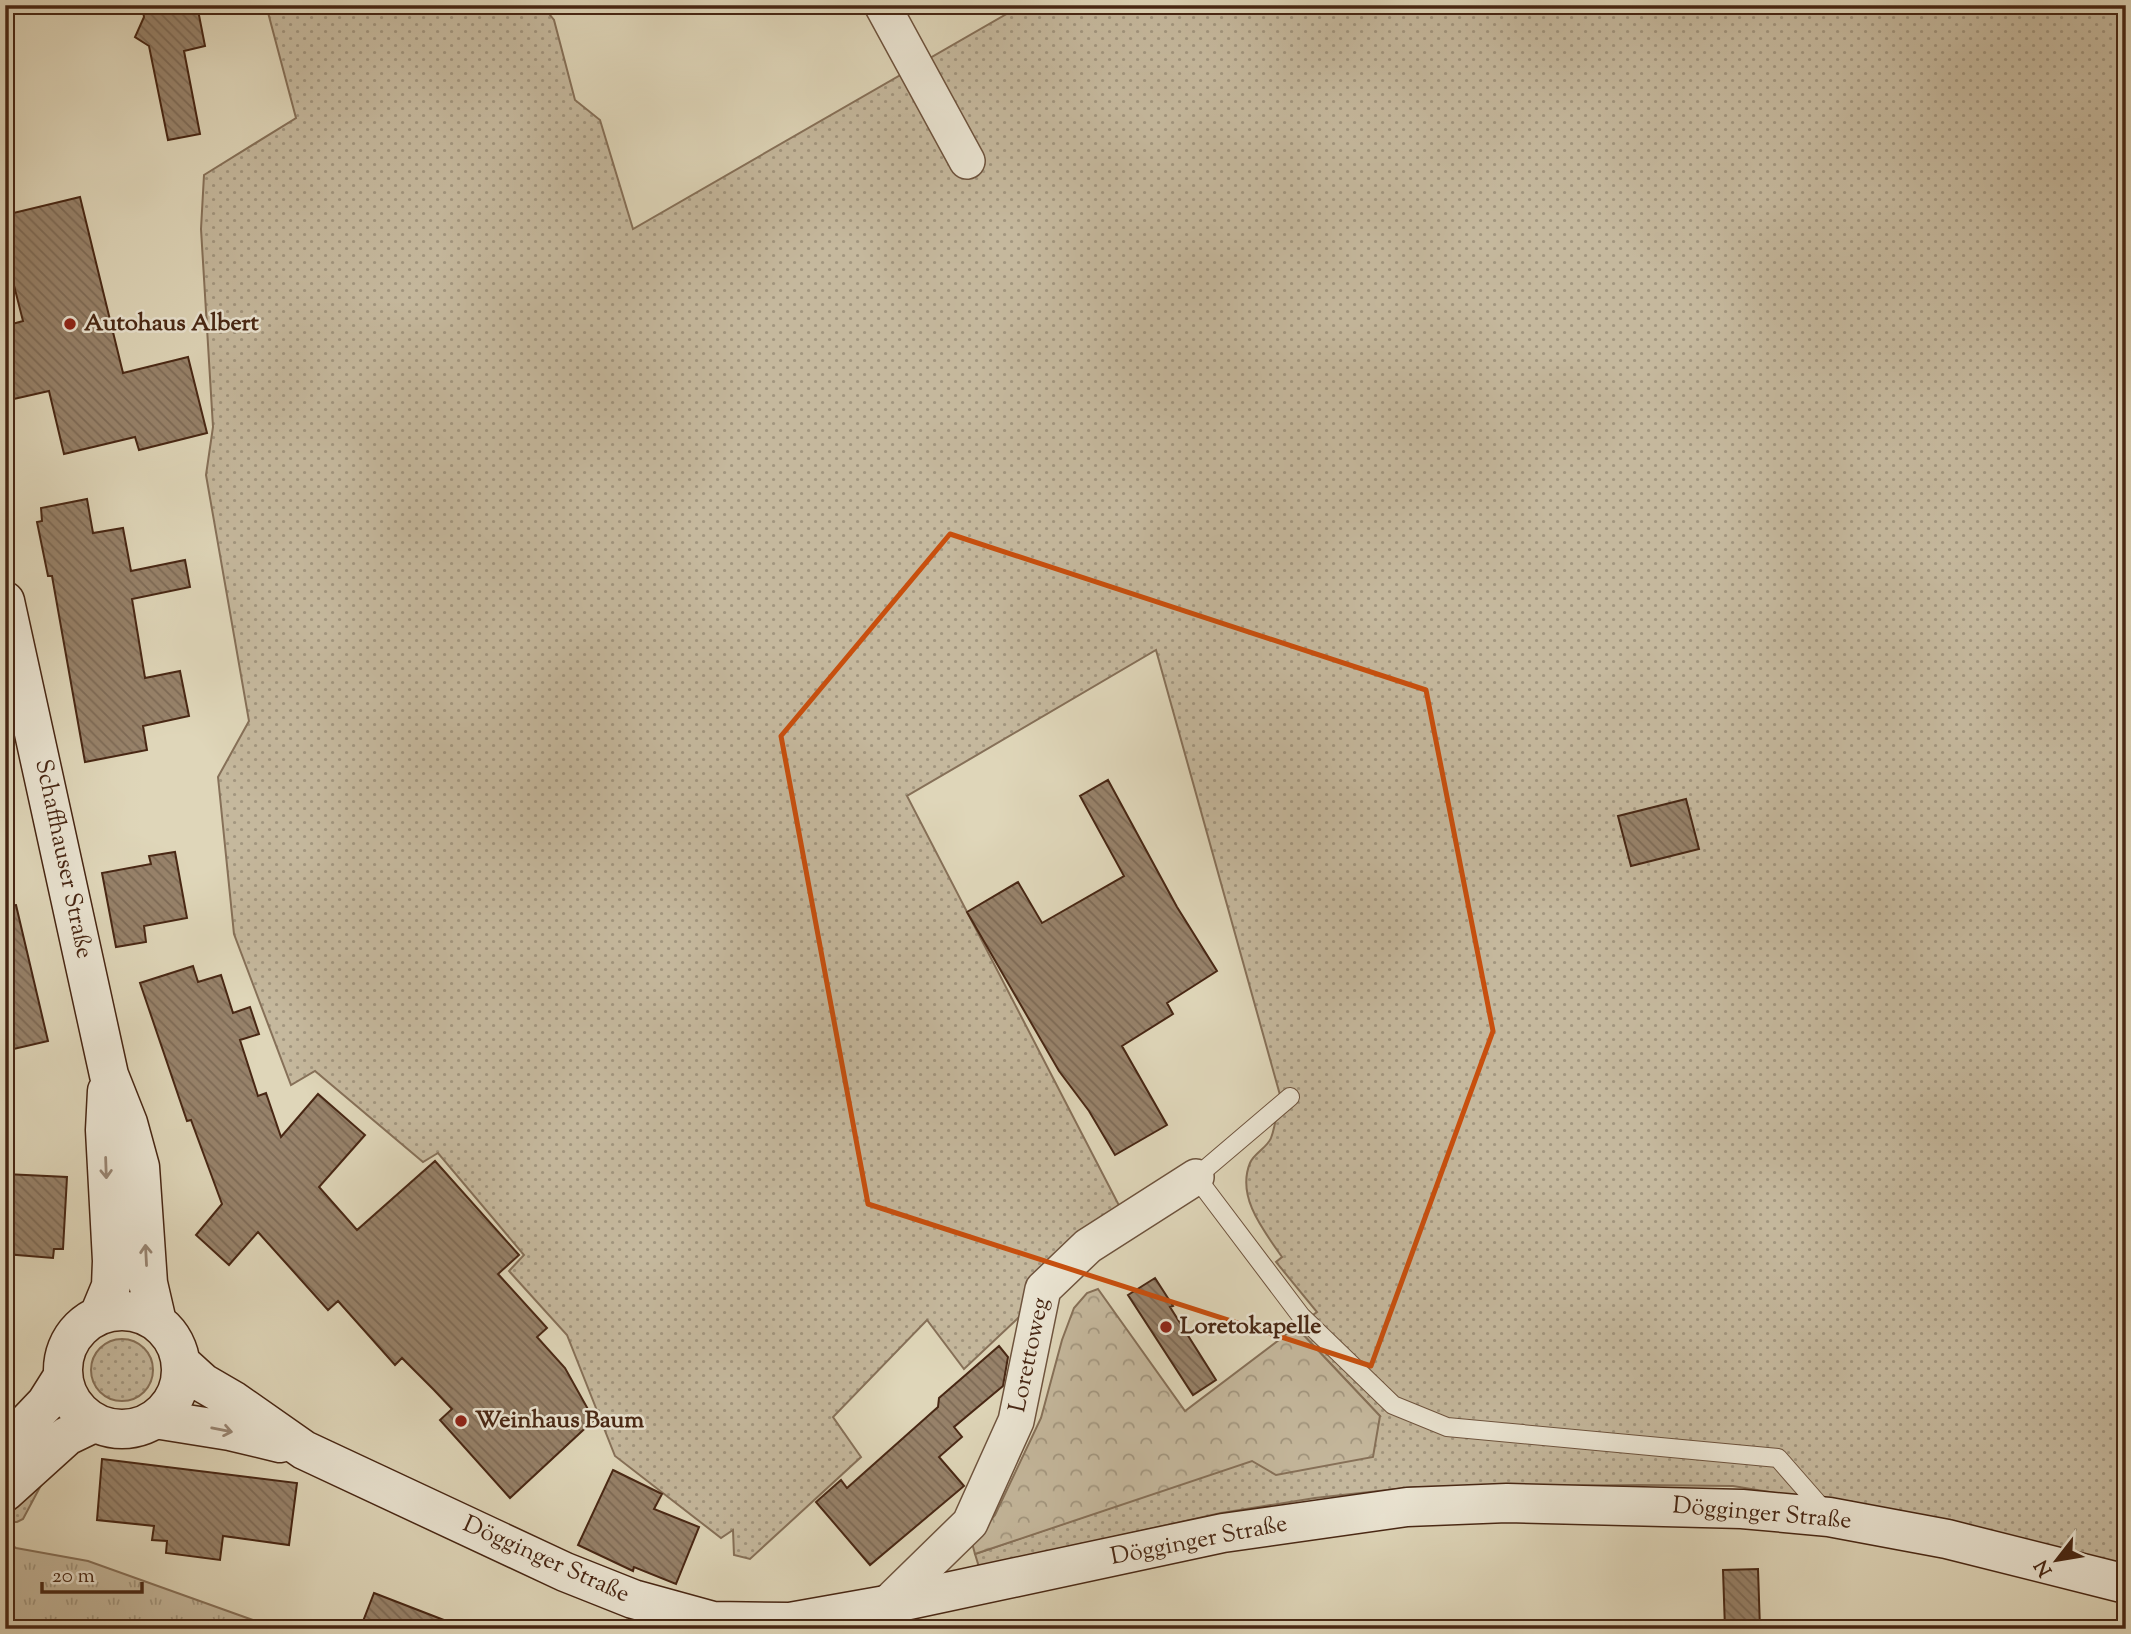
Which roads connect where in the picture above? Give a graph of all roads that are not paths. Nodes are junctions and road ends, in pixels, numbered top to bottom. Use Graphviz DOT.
graph roads {
  1 [pos="882,5"];
  2 [pos="967,161"];
  3 [pos="5,601"];
  4 [pos="109,1075"];
  5 [pos="1290,1097"];
  6 [pos="1196,1177"];
  7 [pos="99,1315"];
  8 [pos="157,1322"];
  9 [pos="181,1363"];
  10 [pos="62,1376"];
  11 [pos="155,1419"];
  12 [pos="94,1423"];
  13 [pos="5,1446"];
  14 [pos="304,1450"];
  15 [pos="5,1492"];
  16 [pos="1829,1517"];
  17 [pos="2126,1584"];
  18 [pos="886,1605"];
  19 [pos="713,1625"];
  1 -- 2 [label="street"];
  3 -- 4 [label="main road, Schaffhauser Straße"];
  4 -- 7 [label="main road, Schaffhauser Straße, one-way"];
  8 -- 4 [label="main road, Schaffhauser Straße, one-way"];
  5 -- 6 [label="lane, Lorettoweg"];
  6 -- 16 [label="lane"];
  6 -- 18 [label="street, Lorettoweg"];
  7 -- 8 [label="main road"];
  7 -- 10 [label="main road"];
  8 -- 9 [label="main road"];
  9 -- 11 [label="main road"];
  9 -- 14 [label="main road, Dögginger Straße"];
  10 -- 12 [label="main road"];
  10 -- 13 [label="main road"];
  11 -- 12 [label="main road"];
  11 -- 14 [label="main road, Dögginger Straße, one-way"];
  12 -- 15 [label="main road"];
  14 -- 19 [label="main road, Dögginger Straße"];
  16 -- 17 [label="main road, Dögginger Straße"];
  16 -- 18 [label="main road, Dögginger Straße"];
  18 -- 19 [label="main road, Dögginger Straße"];
}
